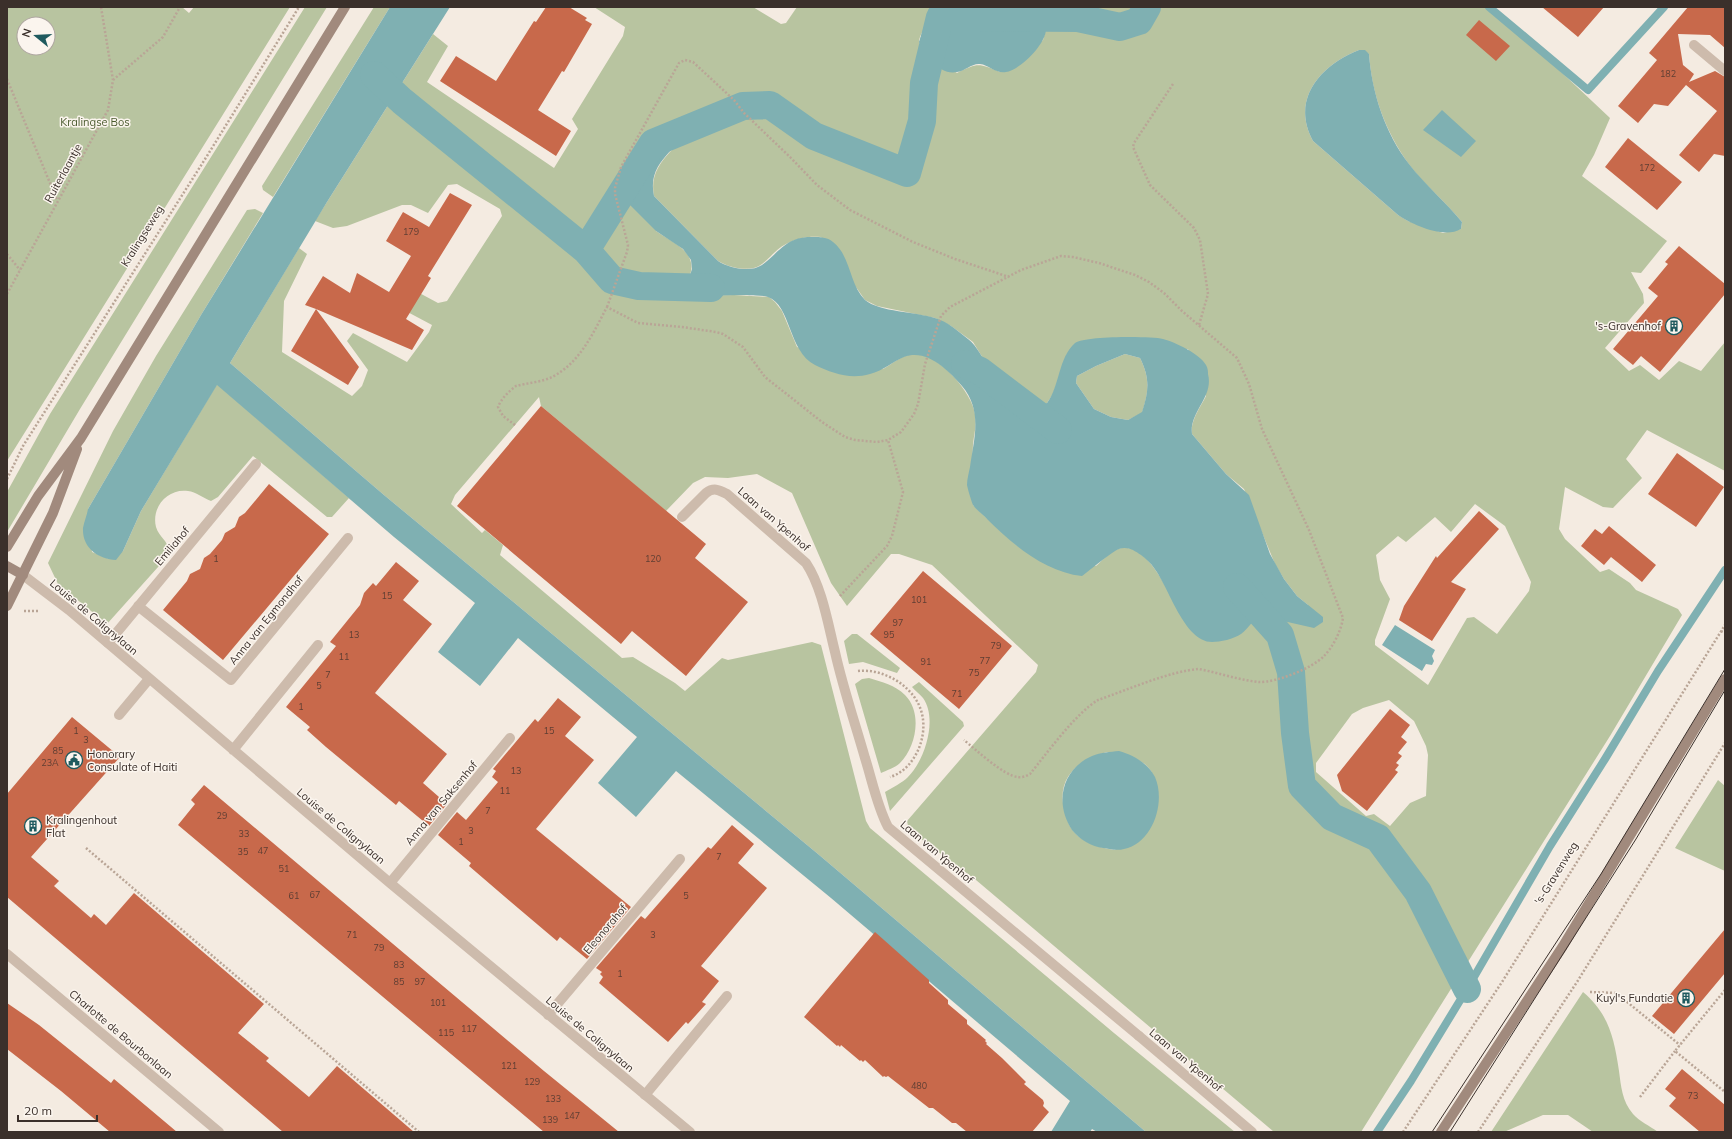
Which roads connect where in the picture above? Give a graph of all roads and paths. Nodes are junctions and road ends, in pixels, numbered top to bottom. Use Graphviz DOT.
graph roads {
  1 [pos="101,7"];
  2 [pos="180,7"];
  3 [pos="299,7"];
  4 [pos="345,7"];
  5 [pos="1694,45"];
  6 [pos="1725,70"];
  7 [pos="7,79"];
  8 [pos="113,80"];
  9 [pos="1173,84"];
  10 [pos="57,200"];
  11 [pos="7,254"];
  12 [pos="20,270"];
  13 [pos="1009,277"];
  14 [pos="7,294"];
  15 [pos="607,307"];
  16 [pos="1199,325"];
  17 [pos="515,425"];
  18 [pos="81,438"];
  19 [pos="888,440"];
  20 [pos="256,464"];
  21 [pos="7,479"];
  22 [pos="682,518"];
  23 [pos="348,538"];
  24 [pos="7,548"];
  25 [pos="7,566"];
  26 [pos="23,575"];
  27 [pos="7,606"];
  28 [pos="138,606"];
  29 [pos="825,611"];
  30 [pos="1725,625"];
  31 [pos="1721,631"];
  32 [pos="1725,633"];
  33 [pos="108,643"];
  34 [pos="318,645"];
  35 [pos="840,673"];
  36 [pos="150,679"];
  37 [pos="1725,679"];
  38 [pos="119,715"];
  39 [pos="510,738"];
  40 [pos="964,740"];
  41 [pos="1725,743"];
  42 [pos="233,750"];
  43 [pos="873,782"];
  44 [pos="86,848"];
  45 [pos="680,859"];
  46 [pos="390,883"];
  47 [pos="7,954"];
  48 [pos="1725,990"];
  49 [pos="1590,992"];
  50 [pos="727,996"];
  51 [pos="548,1014"];
  52 [pos="1680,1045"];
  53 [pos="1675,1051"];
  54 [pos="1725,1092"];
  55 [pos="645,1095"];
  56 [pos="1640,1097"];
  57 [pos="219,1132"];
  58 [pos="419,1132"];
  59 [pos="690,1132"];
  60 [pos="1252,1132"];
  61 [pos="1403,1132"];
  62 [pos="1441,1132"];
  63 [pos="1478,1132"];
  1 -- 8 [label="path, Ruiterlaantje"];
  2 -- 8 [label="path"];
  3 -- 21 [label="path, Kralingseweg"];
  4 -- 18 [label="main road"];
  5 -- 6 [label="street"];
  7 -- 10 [label="path"];
  8 -- 10 [label="path, Ruiterlaantje"];
  9 -- 16 [label="path"];
  10 -- 12 [label="path, Ruiterlaantje"];
  11 -- 12 [label="path"];
  12 -- 14 [label="path, Ruiterlaantje"];
  13 -- 15 [label="path"];
  13 -- 16 [label="path"];
  13 -- 19 [label="path"];
  15 -- 17 [label="path"];
  15 -- 19 [label="path"];
  16 -- 40 [label="path"];
  18 -- 24 [label="main road"];
  18 -- 26 [label="main road"];
  19 -- 29 [label="path"];
  20 -- 28 [label="street, Emiliahof"];
  22 -- 29 [label="street, Laan van Ypenhof"];
  23 -- 28 [label="street, Anna van Egmondhof"];
  25 -- 26 [label="main road"];
  26 -- 27 [label="main road"];
  26 -- 33 [label="street, Louise de Colignylaan"];
  28 -- 33 [label="street, Emiliahof"];
  29 -- 35 [label="street, Laan van Ypenhof"];
  30 -- 31 [label="path, 's-Gravenweg"];
  31 -- 32 [label="path"];
  31 -- 61 [label="path, 's-Gravenweg"];
  33 -- 36 [label="street, Louise de Colignylaan"];
  34 -- 42 [label="street"];
  35 -- 43 [label="street, Laan van Ypenhof"];
  35 -- 43 [label="path"];
  36 -- 38 [label="street"];
  36 -- 42 [label="street, Louise de Colignylaan"];
  37 -- 62 [label="main road"];
  39 -- 46 [label="street, Anna van Saksenhof"];
  41 -- 63 [label="path"];
  42 -- 46 [label="street, Louise de Colignylaan"];
  43 -- 60 [label="street, Laan van Ypenhof"];
  44 -- 58 [label="path"];
  45 -- 51 [label="street, Eleonorahof"];
  46 -- 51 [label="street, Louise de Colignylaan"];
  47 -- 57 [label="street, Charlotte de Bourbonlaan"];
  48 -- 52 [label="path"];
  49 -- 52 [label="path"];
  50 -- 55 [label="street"];
  51 -- 55 [label="street, Louise de Colignylaan"];
  52 -- 53 [label="path"];
  53 -- 54 [label="path"];
  53 -- 56 [label="path"];
  55 -- 59 [label="street, Louise de Colignylaan"];
}
